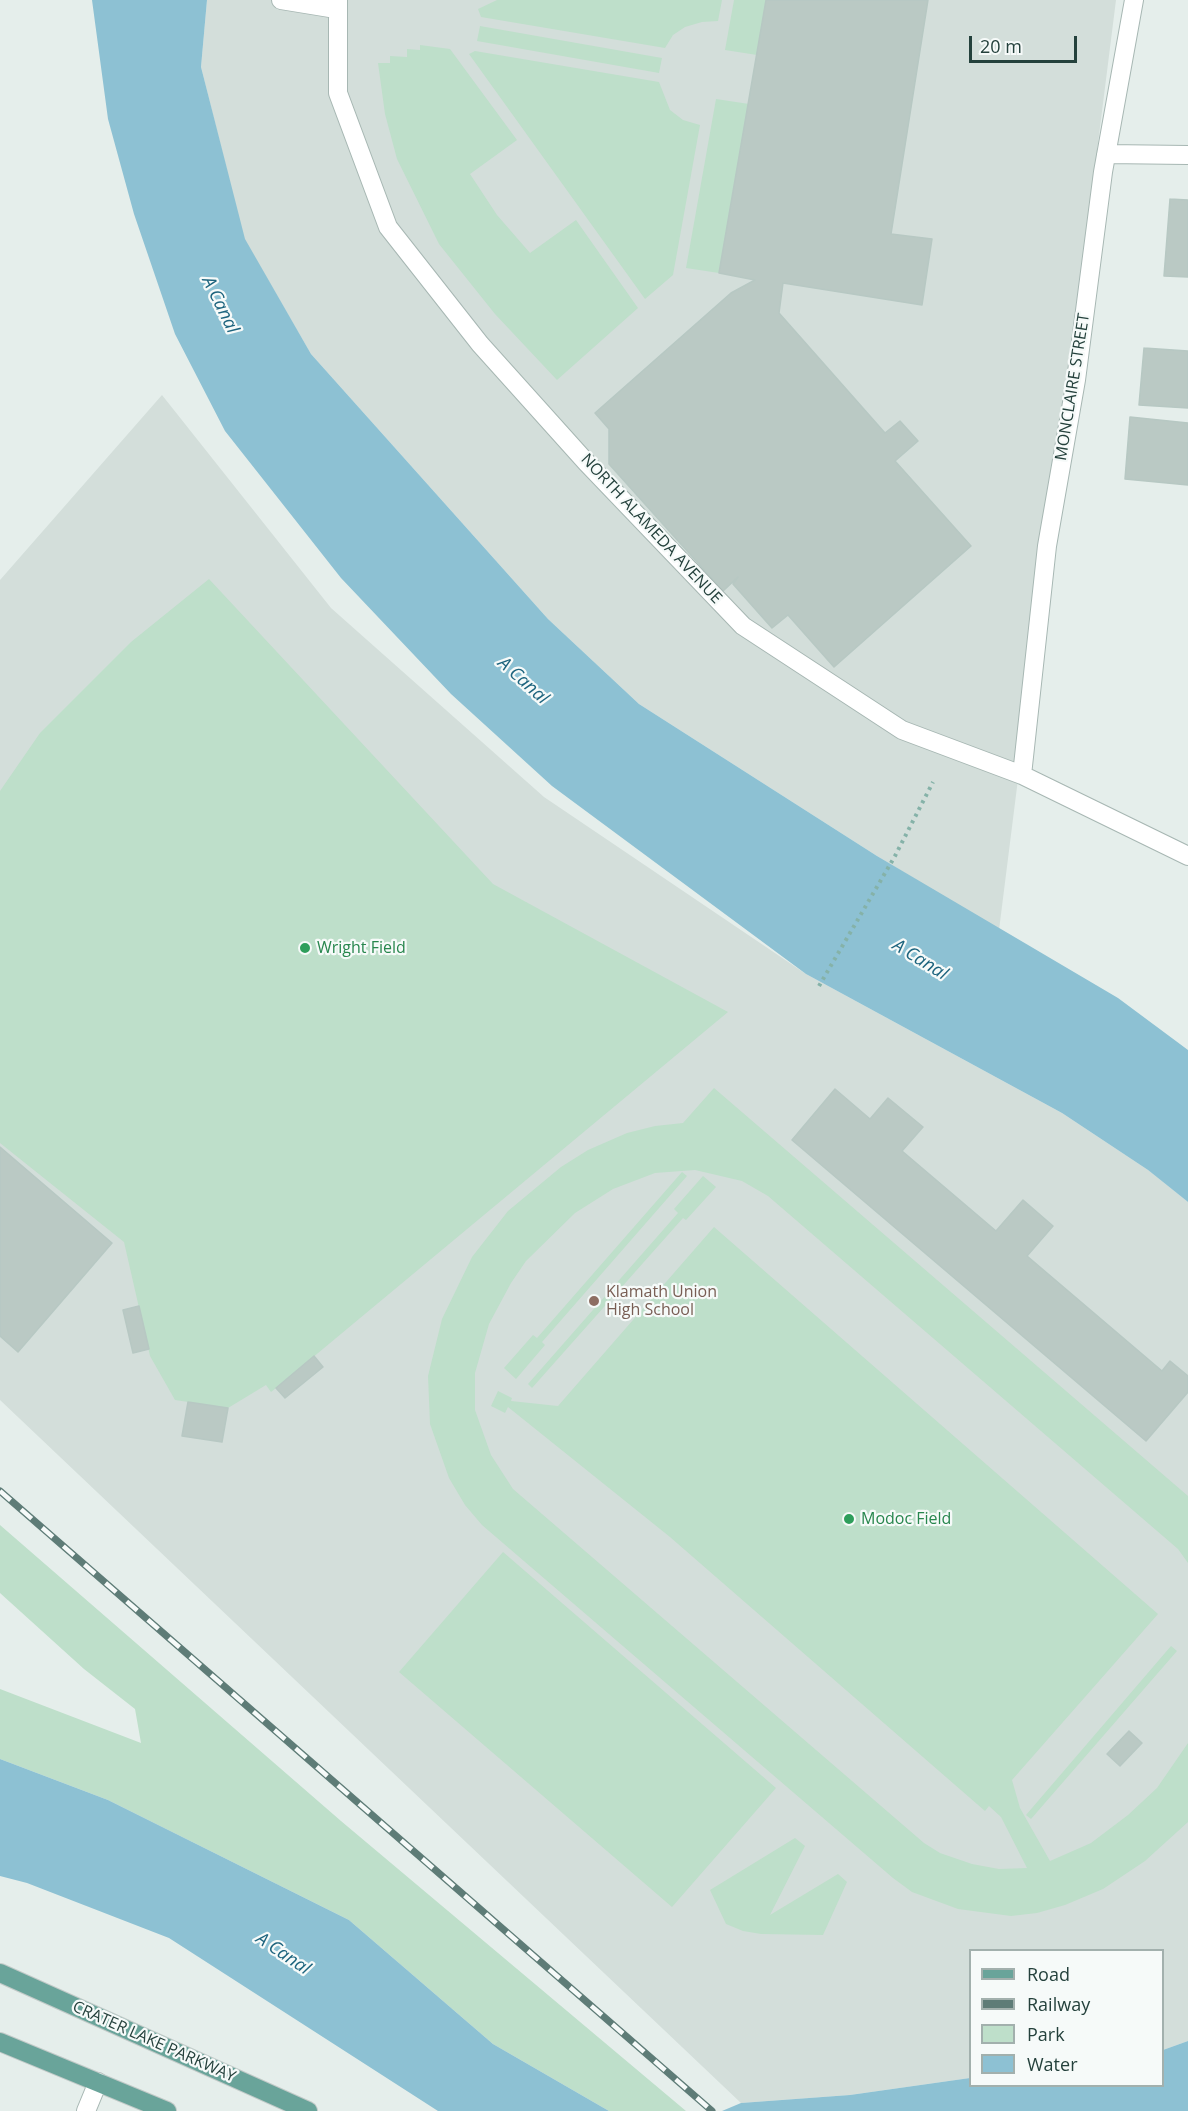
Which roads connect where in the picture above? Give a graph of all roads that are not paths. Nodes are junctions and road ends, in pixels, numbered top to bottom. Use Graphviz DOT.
graph roads {
  1 [pos="281,0"];
  2 [pos="1134,0"];
  3 [pos="337,5"];
  4 [pos="1106,154"];
  5 [pos="1188,155"];
  6 [pos="1022,775"];
  7 [pos="1188,856"];
  8 [pos="0,1973"];
  9 [pos="0,2042"];
  10 [pos="98,2082"];
  11 [pos="86,2111"];
  12 [pos="166,2111"];
  13 [pos="308,2111"];
  1 -- 3 [label="street"];
  2 -- 4 [label="street, MONCLAIRE STREET"];
  3 -- 6 [label="street, NORTH ALAMEDA AVENUE"];
  4 -- 5 [label="street"];
  4 -- 6 [label="street, MONCLAIRE STREET"];
  6 -- 7 [label="street, NORTH ALAMEDA AVENUE"];
  8 -- 13 [label="main road, CRATER LAKE PARKWAY"];
  9 -- 10 [label="main road"];
  10 -- 11 [label="street"];
  10 -- 12 [label="main road"];
}
